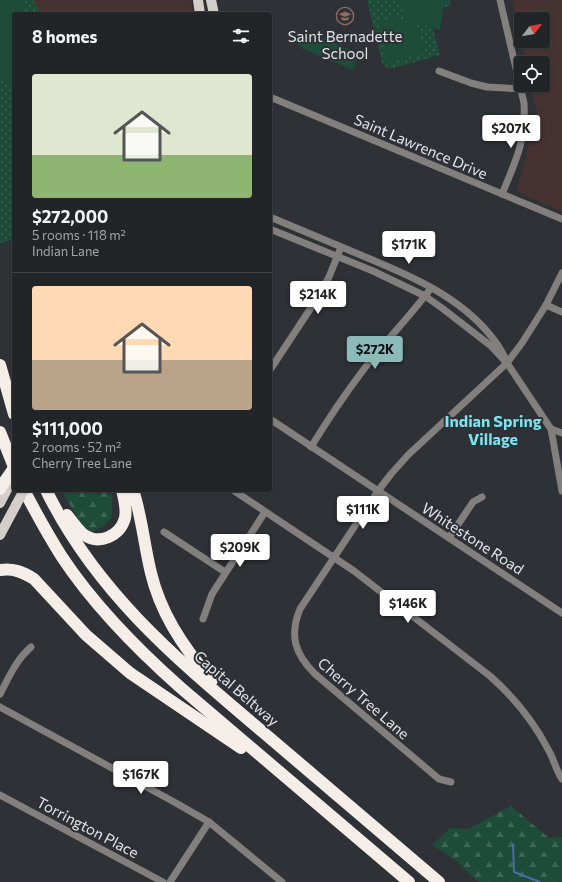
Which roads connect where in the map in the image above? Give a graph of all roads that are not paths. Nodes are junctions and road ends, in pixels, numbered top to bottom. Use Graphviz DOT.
graph roads {
  1 [pos="198,0"];
  2 [pos="211,0"];
  3 [pos="500,0"];
  4 [pos="200,12"];
  5 [pos="214,12"];
  6 [pos="514,62"];
  7 [pos="439,71"];
  8 [pos="514,89"];
  9 [pos="521,92"];
  10 [pos="272,98"];
  11 [pos="502,194"];
  12 [pos="272,218"];
  13 [pos="562,219"];
  14 [pos="272,230"];
  15 [pos="341,247"];
  16 [pos="337,258"];
  17 [pos="562,273"];
  18 [pos="430,288"];
  19 [pos="424,296"];
  20 [pos="546,305"];
  21 [pos="562,312"];
  22 [pos="507,363"];
  23 [pos="0,365"];
  24 [pos="272,367"];
  25 [pos="12,407"];
  26 [pos="272,420"];
  27 [pos="551,429"];
  28 [pos="0,432"];
  29 [pos="562,433"];
  30 [pos="311,447"];
  31 [pos="0,449"];
  32 [pos="12,463"];
  33 [pos="12,473"];
  34 [pos="8,482"];
  35 [pos="562,490"];
  36 [pos="378,491"];
  37 [pos="22,492"];
  38 [pos="24,492"];
  39 [pos="49,492"];
  40 [pos="49,492"];
  41 [pos="122,492"];
  42 [pos="134,492"];
  43 [pos="236,492"];
  44 [pos="482,496"];
  45 [pos="0,503"];
  46 [pos="265,512"];
  47 [pos="164,532"];
  48 [pos="0,534"];
  49 [pos="449,538"];
  50 [pos="334,557"];
  51 [pos="0,570"];
  52 [pos="226,572"];
  53 [pos="562,612"];
  54 [pos="203,619"];
  55 [pos="31,648"];
  56 [pos="0,694"];
  57 [pos="0,708"];
  58 [pos="248,720"];
  59 [pos="286,778"];
  60 [pos="562,779"];
  61 [pos="451,782"];
  62 [pos="0,794"];
  63 [pos="209,822"];
  64 [pos="163,882"];
  65 [pos="170,882"];
  66 [pos="282,882"];
  67 [pos="409,882"];
  68 [pos="439,882"];
  1 -- 4 [label="main road"];
  2 -- 5 [label="main road"];
  3 -- 6 [label="street"];
  7 -- 8 [label="street"];
  9 -- 11 [label="street"];
  10 -- 11 [label="street, Saint Lawrence Drive"];
  11 -- 13 [label="street, Saint Lawrence Drive"];
  12 -- 15 [label="street"];
  14 -- 16 [label="street"];
  15 -- 16 [label="street"];
  15 -- 18 [label="street"];
  16 -- 19 [label="street"];
  16 -- 24 [label="street"];
  17 -- 20 [label="street, Cherry Tree Lane"];
  18 -- 19 [label="street"];
  18 -- 22 [label="street"];
  19 -- 22 [label="street"];
  19 -- 30 [label="street"];
  20 -- 21 [label="street"];
  20 -- 22 [label="street, Cherry Tree Lane"];
  22 -- 27 [label="street"];
  22 -- 36 [label="street, Cherry Tree Lane"];
  23 -- 25 [label="highway"];
  26 -- 30 [label="street, Whitestone Road"];
  27 -- 29 [label="street"];
  27 -- 35 [label="street"];
  28 -- 32 [label="highway"];
  30 -- 36 [label="street, Whitestone Road"];
  31 -- 34 [label="highway"];
  33 -- 34 [label="highway, bridge"];
  34 -- 45 [label="main road"];
  36 -- 49 [label="street, Whitestone Road"];
  36 -- 50 [label="street, Cherry Tree Lane"];
  37 -- 48 [label="main road, bridge"];
  38 -- 59 [label="highway"];
  39 -- 41 [label="highway"];
  40 -- 58 [label="highway, Capital Beltway"];
  42 -- 58 [label="highway"];
  43 -- 46 [label="street"];
  44 -- 49 [label="street"];
  46 -- 50 [label="street"];
  46 -- 52 [label="street"];
  47 -- 52 [label="street"];
  49 -- 53 [label="street, Whitestone Road"];
  50 -- 60 [label="street"];
  50 -- 61 [label="street, Cherry Tree Lane"];
  51 -- 59 [label="highway"];
  52 -- 54 [label="street"];
  55 -- 56 [label="street"];
  57 -- 63 [label="street"];
  58 -- 68 [label="highway, Capital Beltway"];
  59 -- 67 [label="highway"];
  62 -- 64 [label="street, Torrington Place"];
  63 -- 65 [label="street"];
  63 -- 66 [label="street"];
}
